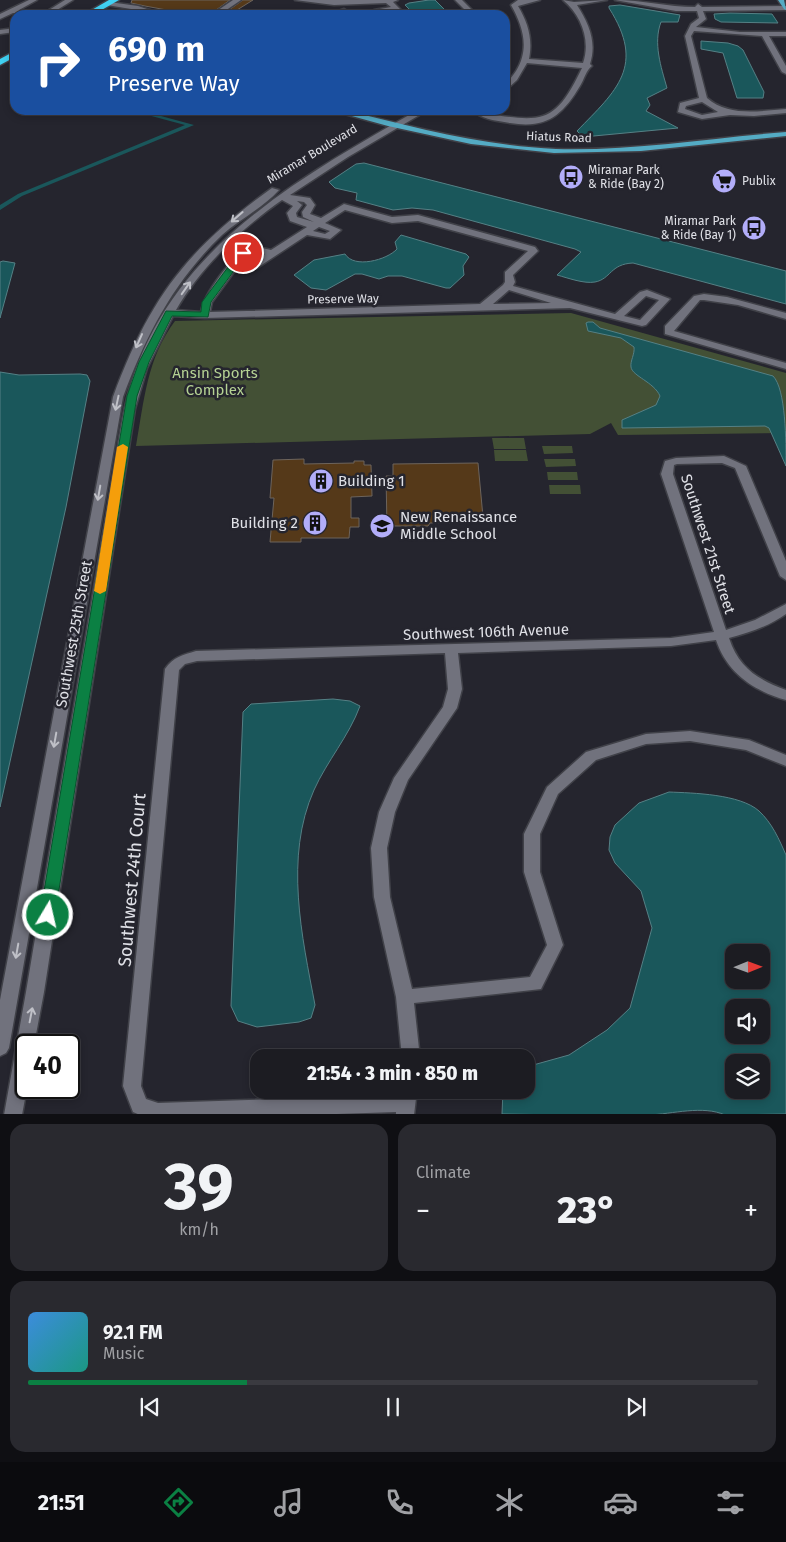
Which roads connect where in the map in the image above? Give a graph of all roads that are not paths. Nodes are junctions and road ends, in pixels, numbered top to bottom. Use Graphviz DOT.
graph roads {
  1 [pos="34,0"];
  2 [pos="71,0"];
  3 [pos="238,0"];
  4 [pos="298,0"];
  5 [pos="391,0"];
  6 [pos="458,0"];
  7 [pos="537,0"];
  8 [pos="604,0"];
  9 [pos="618,0"];
  10 [pos="628,0"];
  11 [pos="108,1"];
  12 [pos="570,2"];
  13 [pos="355,5"];
  14 [pos="785,5"];
  15 [pos="330,7"];
  16 [pos="695,8"];
  17 [pos="16,10"];
  18 [pos="53,10"];
  19 [pos="85,10"];
  20 [pos="95,10"];
  21 [pos="145,10"];
  22 [pos="222,10"];
  23 [pos="348,10"];
  24 [pos="469,10"];
  25 [pos="691,29"];
  26 [pos="765,34"];
  27 [pos="786,34"];
  28 [pos="525,61"];
  29 [pos="588,66"];
  30 [pos="786,72"];
  31 [pos="510,84"];
  32 [pos="703,100"];
  33 [pos="786,111"];
  34 [pos="730,112"];
  35 [pos="355,115"];
  36 [pos="377,115"];
  37 [pos="405,115"];
  38 [pos="416,115"];
  39 [pos="485,115"];
  40 [pos="407,120"];
  41 [pos="397,122"];
  42 [pos="388,123"];
  43 [pos="786,133"];
  44 [pos="618,147"];
  45 [pos="280,196"];
  46 [pos="314,225"];
  47 [pos="207,244"];
  48 [pos="222,244"];
  49 [pos="272,253"];
  50 [pos="233,266"];
  51 [pos="508,287"];
  52 [pos="569,305"];
  53 [pos="482,308"];
  54 [pos="169,313"];
  55 [pos="205,315"];
  56 [pos="786,316"];
  57 [pos="617,318"];
  58 [pos="786,366"];
  59 [pos="786,576"];
  60 [pos="786,608"];
  61 [pos="720,634"];
  62 [pos="451,649"];
  63 [pos="180,661"];
  64 [pos="786,695"];
  65 [pos="786,759"];
  66 [pos="405,997"];
  67 [pos="0,1048"];
  68 [pos="410,1049"];
  69 [pos="407,1103"];
  70 [pos="13,1114"];
  1 -- 17 [label="street"];
  2 -- 18 [label="street"];
  3 -- 22 [label="street"];
  4 -- 15 [label="street"];
  5 -- 13 [label="street"];
  6 -- 24 [label="street"];
  7 -- 28 [label="street"];
  8 -- 12 [label="street"];
  9 -- 16 [label="street"];
  10 -- 16 [label="street"];
  11 -- 19 [label="highway"];
  11 -- 20 [label="highway"];
  11 -- 21 [label="street"];
  12 -- 29 [label="street"];
  13 -- 15 [label="street"];
  13 -- 23 [label="street"];
  14 -- 16 [label="street"];
  16 -- 25 [label="street"];
  25 -- 26 [label="street"];
  25 -- 32 [label="street"];
  26 -- 27 [label="street"];
  26 -- 30 [label="street"];
  28 -- 29 [label="street"];
  28 -- 31 [label="street"];
  29 -- 39 [label="street"];
  32 -- 34 [label="street"];
  32 -- 34 [label="street"];
  33 -- 34 [label="street"];
  35 -- 42 [label="main road, Hiatus Road"];
  36 -- 41 [label="main road, Hiatus Road"];
  37 -- 41 [label="street, Miramar Boulevard"];
  38 -- 40 [label="street, Miramar Boulevard"];
  40 -- 41 [label="street, Miramar Boulevard"];
  40 -- 44 [label="main road, Hiatus Road"];
  41 -- 42 [label="main road, Hiatus Road"];
  41 -- 44 [label="main road, Hiatus Road"];
  41 -- 45 [label="street, Miramar Boulevard"];
  42 -- 47 [label="street, Miramar Boulevard, one-way"];
  43 -- 44 [label="main road, Hiatus Road"];
  45 -- 46 [label="street"];
  45 -- 46 [label="street"];
  45 -- 48 [label="street, Miramar Boulevard"];
  46 -- 49 [label="street"];
  46 -- 51 [label="street"];
  47 -- 67 [label="street, Southwest 25th Street, one-way"];
  54 -- 48 [label="street, Southwest 25th Street, one-way"];
  49 -- 50 [label="street"];
  49 -- 50 [label="street"];
  50 -- 55 [label="street"];
  51 -- 52 [label="street, Preserve Way"];
  51 -- 53 [label="street"];
  52 -- 53 [label="street, Preserve Way"];
  52 -- 57 [label="street, Preserve Way"];
  53 -- 55 [label="street, Preserve Way"];
  54 -- 55 [label="street, Preserve Way"];
  70 -- 54 [label="street, Southwest 25th Street, one-way"];
  56 -- 58 [label="street"];
  59 -- 61 [label="street, Southwest 21st Street"];
  60 -- 61 [label="street, Southwest 106th Avenue"];
  61 -- 62 [label="street, Southwest 106th Avenue"];
  61 -- 64 [label="street, Southwest 21st Street"];
  62 -- 63 [label="street, Southwest 106th Avenue"];
  62 -- 66 [label="street"];
  63 -- 69 [label="street, Southwest 24th Court"];
  65 -- 66 [label="street"];
  66 -- 68 [label="street"];
}
